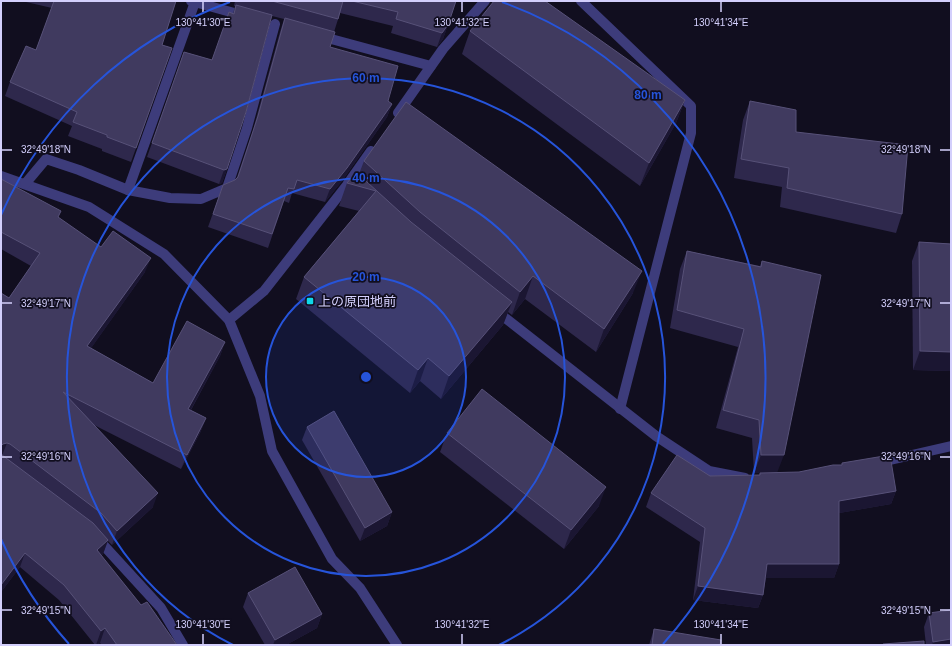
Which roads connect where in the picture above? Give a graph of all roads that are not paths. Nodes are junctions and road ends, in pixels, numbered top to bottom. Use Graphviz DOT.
graph roads {
  1 [pos="485,1"];
  2 [pos="581,1"];
  3 [pos="193,2"];
  4 [pos="253,18"];
  5 [pos="275,24"];
  6 [pos="312,34"];
  7 [pos="431,66"];
  8 [pos="391,123"];
  9 [pos="378,141"];
  10 [pos="1,176"];
  11 [pos="24,184"];
  12 [pos="128,190"];
  13 [pos="489,305"];
  14 [pos="229,320"];
  15 [pos="620,409"];
  16 [pos="951,446"];
  17 [pos="870,464"];
  18 [pos="755,480"];
  19 [pos="86,528"];
  20 [pos="183,645"];
  21 [pos="397,645"];
  1 -- 7 [label="street"];
  2 -- 15 [label="street"];
  3 -- 4 [label="street"];
  3 -- 12 [label="street"];
  5 -- 12 [label="street"];
  6 -- 7 [label="street"];
  7 -- 8 [label="street"];
  9 -- 14 [label="street"];
  10 -- 11 [label="street"];
  11 -- 12 [label="street"];
  11 -- 14 [label="street"];
  13 -- 15 [label="street"];
  14 -- 21 [label="street"];
  15 -- 18 [label="street"];
  16 -- 17 [label="street"];
  19 -- 20 [label="street"];
}
